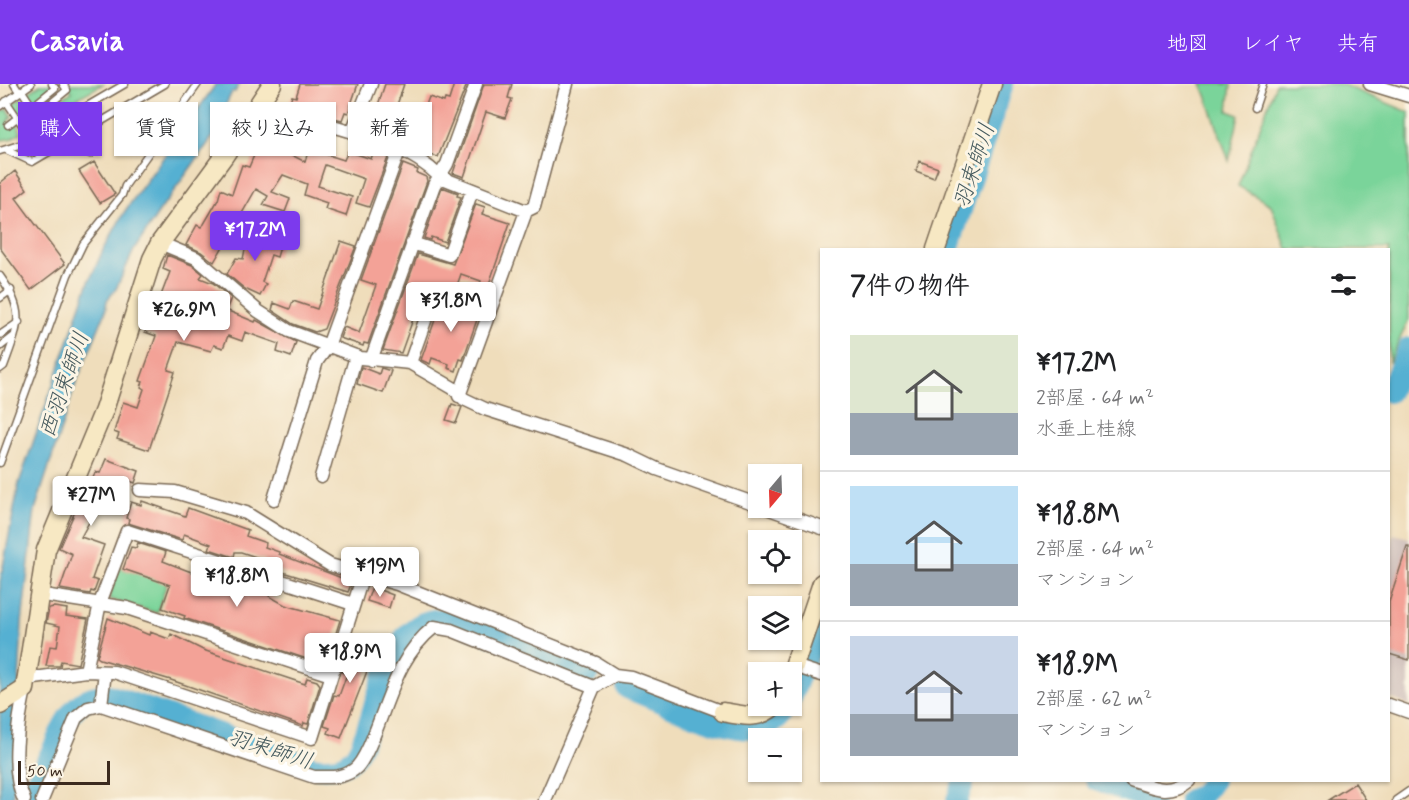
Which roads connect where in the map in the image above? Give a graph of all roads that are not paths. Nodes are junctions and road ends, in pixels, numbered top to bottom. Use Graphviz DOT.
graph roads {
  1 [pos="14,84"];
  2 [pos="32,84"];
  3 [pos="52,84"];
  4 [pos="63,84"];
  5 [pos="125,84"];
  6 [pos="165,84"];
  7 [pos="198,84"];
  8 [pos="272,84"];
  9 [pos="371,84"];
  10 [pos="476,84"];
  11 [pos="567,84"];
  12 [pos="993,84"];
  13 [pos="1263,84"];
  14 [pos="1371,84"];
  15 [pos="21,91"];
  16 [pos="1409,96"];
  17 [pos="29,102"];
  18 [pos="39,102"];
  19 [pos="52,102"];
  20 [pos="94,102"];
  21 [pos="134,102"];
  22 [pos="184,102"];
  23 [pos="364,102"];
  24 [pos="3,103"];
  25 [pos="1255,108"];
  26 [pos="17,118"];
  27 [pos="8,125"];
  28 [pos="18,144"];
  29 [pos="3,151"];
  30 [pos="42,156"];
  31 [pos="146,156"];
  32 [pos="397,156"];
  33 [pos="413,156"];
  34 [pos="440,177"];
  35 [pos="472,191"];
  36 [pos="526,211"];
  37 [pos="160,243"];
  38 [pos="412,243"];
  39 [pos="936,248"];
  40 [pos="0,276"];
  41 [pos="10,290"];
  42 [pos="0,298"];
  43 [pos="432,300"];
  44 [pos="19,322"];
  45 [pos="0,335"];
  46 [pos="15,336"];
  47 [pos="328,346"];
  48 [pos="0,347"];
  49 [pos="356,356"];
  50 [pos="371,360"];
  51 [pos="410,363"];
  52 [pos="0,369"];
  53 [pos="459,396"];
  54 [pos="0,463"];
  55 [pos="321,477"];
  56 [pos="140,490"];
  57 [pos="274,499"];
  58 [pos="748,501"];
  59 [pos="795,518"];
  60 [pos="818,526"];
  61 [pos="363,575"];
  62 [pos="820,589"];
  63 [pos="37,594"];
  64 [pos="100,603"];
  65 [pos="353,604"];
  66 [pos="795,662"];
  67 [pos="86,670"];
  68 [pos="802,671"];
  69 [pos="105,672"];
  70 [pos="331,675"];
  71 [pos="615,675"];
  72 [pos="820,675"];
  73 [pos="24,687"];
  74 [pos="594,687"];
  75 [pos="0,705"];
  76 [pos="101,705"];
  77 [pos="1390,705"];
  78 [pos="723,712"];
  79 [pos="1409,712"];
  80 [pos="753,716"];
  81 [pos="1137,782"];
  82 [pos="1186,782"];
  83 [pos="1409,791"];
  84 [pos="24,800"];
  85 [pos="42,800"];
  86 [pos="545,800"];
  87 [pos="1396,800"];
  1 -- 15 [label="lane"];
  2 -- 15 [label="lane"];
  3 -- 18 [label="lane"];
  4 -- 19 [label="lane"];
  5 -- 20 [label="lane"];
  6 -- 21 [label="lane"];
  7 -- 22 [label="lane"];
  8 -- 37 [label="main road"];
  9 -- 23 [label="street"];
  10 -- 34 [label="street"];
  11 -- 36 [label="street"];
  12 -- 39 [label="main road"];
  13 -- 25 [label="lane"];
  14 -- 16 [label="street"];
  15 -- 17 [label="lane"];
  15 -- 24 [label="lane"];
  24 -- 26 [label="lane"];
  26 -- 27 [label="lane"];
  28 -- 29 [label="lane"];
  29 -- 30 [label="lane"];
  31 -- 54 [label="lane"];
  32 -- 47 [label="street"];
  33 -- 34 [label="street"];
  34 -- 35 [label="street"];
  34 -- 38 [label="street"];
  35 -- 36 [label="street"];
  35 -- 38 [label="street"];
  36 -- 53 [label="street"];
  37 -- 47 [label="street"];
  37 -- 63 [label="main road"];
  38 -- 50 [label="street"];
  40 -- 41 [label="lane"];
  41 -- 42 [label="lane"];
  41 -- 44 [label="lane"];
  43 -- 51 [label="street"];
  44 -- 45 [label="lane"];
  44 -- 46 [label="lane"];
  46 -- 48 [label="lane"];
  46 -- 52 [label="lane"];
  47 -- 49 [label="street"];
  47 -- 57 [label="street"];
  49 -- 50 [label="street"];
  49 -- 55 [label="street"];
  50 -- 51 [label="street"];
  51 -- 53 [label="street"];
  53 -- 58 [label="street"];
  56 -- 61 [label="street"];
  59 -- 60 [label="street"];
  61 -- 65 [label="street"];
  61 -- 71 [label="street"];
  62 -- 66 [label="main road"];
  63 -- 64 [label="street"];
  63 -- 73 [label="main road"];
  64 -- 65 [label="street"];
  64 -- 67 [label="street"];
  64 -- 70 [label="street"];
  65 -- 70 [label="street"];
  67 -- 69 [label="street"];
  67 -- 73 [label="street"];
  68 -- 72 [label="street"];
  69 -- 70 [label="street"];
  69 -- 76 [label="street"];
  71 -- 74 [label="street"];
  71 -- 78 [label="street"];
  73 -- 75 [label="main road"];
  73 -- 84 [label="street"];
  74 -- 76 [label="street"];
  74 -- 86 [label="street"];
  76 -- 85 [label="street"];
  77 -- 79 [label="street"];
  78 -- 80 [label="main road"];
  81 -- 82 [label="street"];
  83 -- 87 [label="lane"];
}
